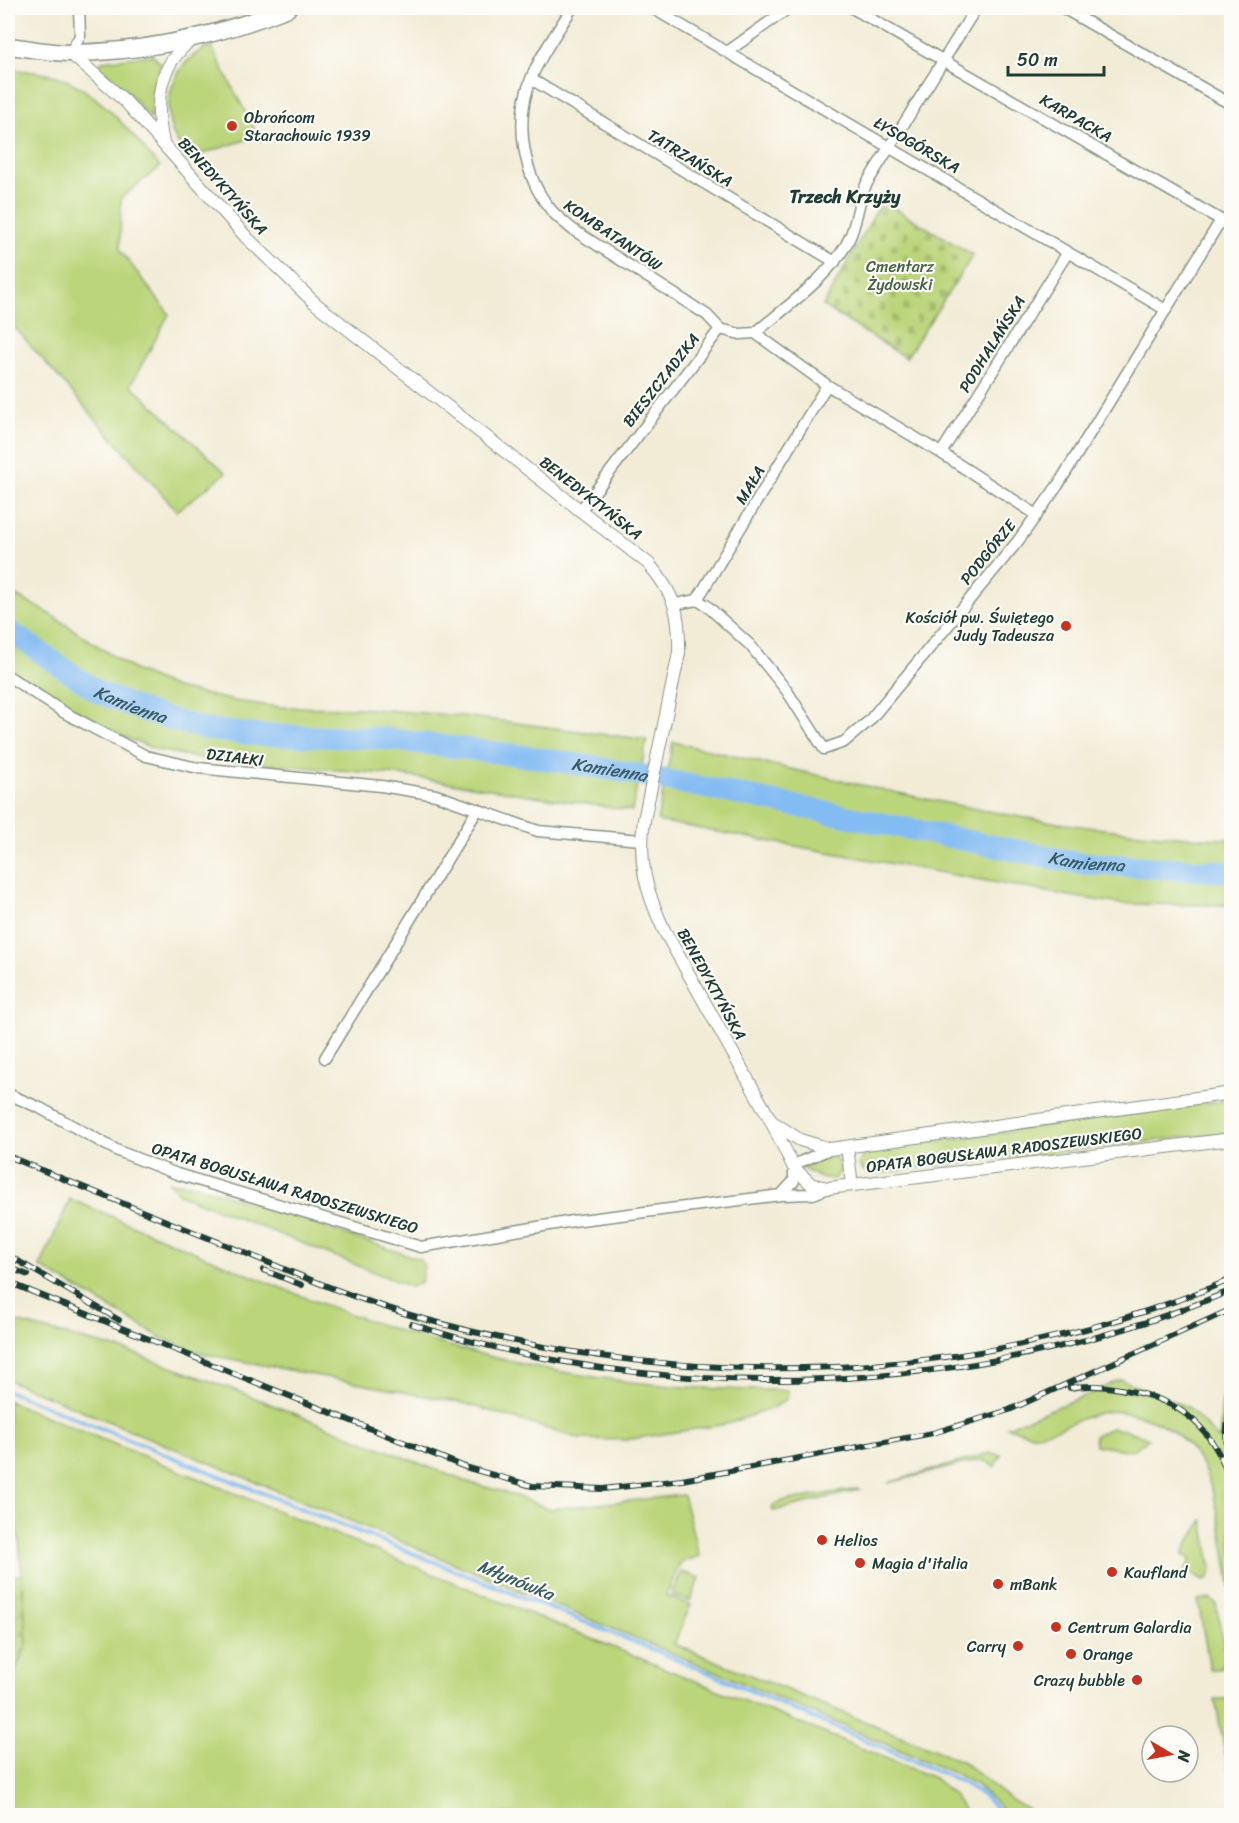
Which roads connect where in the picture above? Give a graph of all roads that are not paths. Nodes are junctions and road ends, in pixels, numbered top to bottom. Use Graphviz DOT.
graph roads {
  1 [pos="79,8"];
  2 [pos="288,8"];
  3 [pos="572,8"];
  4 [pos="652,8"];
  5 [pos="789,8"];
  6 [pos="852,8"];
  7 [pos="976,8"];
  8 [pos="1063,8"];
  9 [pos="192,39"];
  10 [pos="8,46"];
  11 [pos="727,52"];
  12 [pos="70,53"];
  13 [pos="945,59"];
  14 [pos="531,80"];
  15 [pos="1232,105"];
  16 [pos="163,143"];
  17 [pos="890,146"];
  18 [pos="1221,220"];
  19 [pos="1068,252"];
  20 [pos="835,262"];
  21 [pos="1167,310"];
  22 [pos="720,329"];
  23 [pos="755,333"];
  24 [pos="826,385"];
  25 [pos="941,453"];
  26 [pos="580,511"];
  27 [pos="1037,515"];
  28 [pos="697,600"];
  29 [pos="676,604"];
  30 [pos="8,676"];
  31 [pos="478,809"];
  32 [pos="641,840"];
  33 [pos="327,1055"];
  34 [pos="1232,1093"];
  35 [pos="8,1094"];
  36 [pos="771,1121"];
  37 [pos="1232,1139"];
  38 [pos="847,1147"];
  39 [pos="830,1149"];
  40 [pos="794,1168"];
  41 [pos="852,1185"];
  42 [pos="828,1188"];
  43 [pos="781,1195"];
  1 -- 12 [label="street"];
  2 -- 9 [label="main road"];
  3 -- 14 [label="street, KOMBATANTÓW"];
  4 -- 11 [label="street, ŁYSOGÓRSKA"];
  5 -- 11 [label="street"];
  6 -- 13 [label="street, KARPACKA"];
  7 -- 13 [label="street"];
  8 -- 15 [label="street"];
  9 -- 12 [label="main road"];
  9 -- 16 [label="street"];
  10 -- 12 [label="main road"];
  11 -- 17 [label="street, ŁYSOGÓRSKA"];
  12 -- 16 [label="street, BENEDYKTYŃSKA"];
  13 -- 17 [label="street"];
  13 -- 18 [label="street, KARPACKA"];
  14 -- 20 [label="street, TATRZAŃSKA"];
  14 -- 22 [label="street, KOMBATANTÓW"];
  16 -- 26 [label="street, BENEDYKTYŃSKA"];
  17 -- 19 [label="street, ŁYSOGÓRSKA"];
  17 -- 20 [label="street"];
  18 -- 21 [label="street, PODGÓRZE"];
  19 -- 21 [label="street, ŁYSOGÓRSKA"];
  19 -- 25 [label="street, PODHALAŃSKA"];
  20 -- 23 [label="street"];
  21 -- 27 [label="street, PODGÓRZE"];
  22 -- 23 [label="street, BIESZCZADZKA"];
  22 -- 26 [label="street, BIESZCZADZKA"];
  23 -- 24 [label="street"];
  24 -- 25 [label="street"];
  24 -- 28 [label="street, MAŁA"];
  25 -- 27 [label="street"];
  26 -- 29 [label="street, BENEDYKTYŃSKA"];
  27 -- 28 [label="street, PODGÓRZE"];
  28 -- 29 [label="street"];
  29 -- 32 [label="street, BENEDYKTYŃSKA"];
  30 -- 31 [label="street, DZIAŁKI"];
  31 -- 32 [label="street, DZIAŁKI"];
  31 -- 33 [label="street"];
  32 -- 36 [label="street, BENEDYKTYŃSKA"];
  34 -- 38 [label="street, BENEDYKTYŃSKA"];
  35 -- 43 [label="street, OPATA BOGUSŁAWA RADOSZEWSKIEGO"];
  36 -- 39 [label="street, BENEDYKTYŃSKA"];
  36 -- 40 [label="street, BENEDYKTYŃSKA"];
  37 -- 41 [label="street, OPATA BOGUSŁAWA RADOSZEWSKIEGO"];
  38 -- 39 [label="street, BENEDYKTYŃSKA"];
  38 -- 41 [label="street"];
  39 -- 40 [label="street"];
  40 -- 42 [label="street, BENEDYKTYŃSKA"];
  40 -- 43 [label="street"];
  41 -- 42 [label="street, OPATA BOGUSŁAWA RADOSZEWSKIEGO"];
  42 -- 43 [label="street, OPATA BOGUSŁAWA RADOSZEWSKIEGO"];
}
